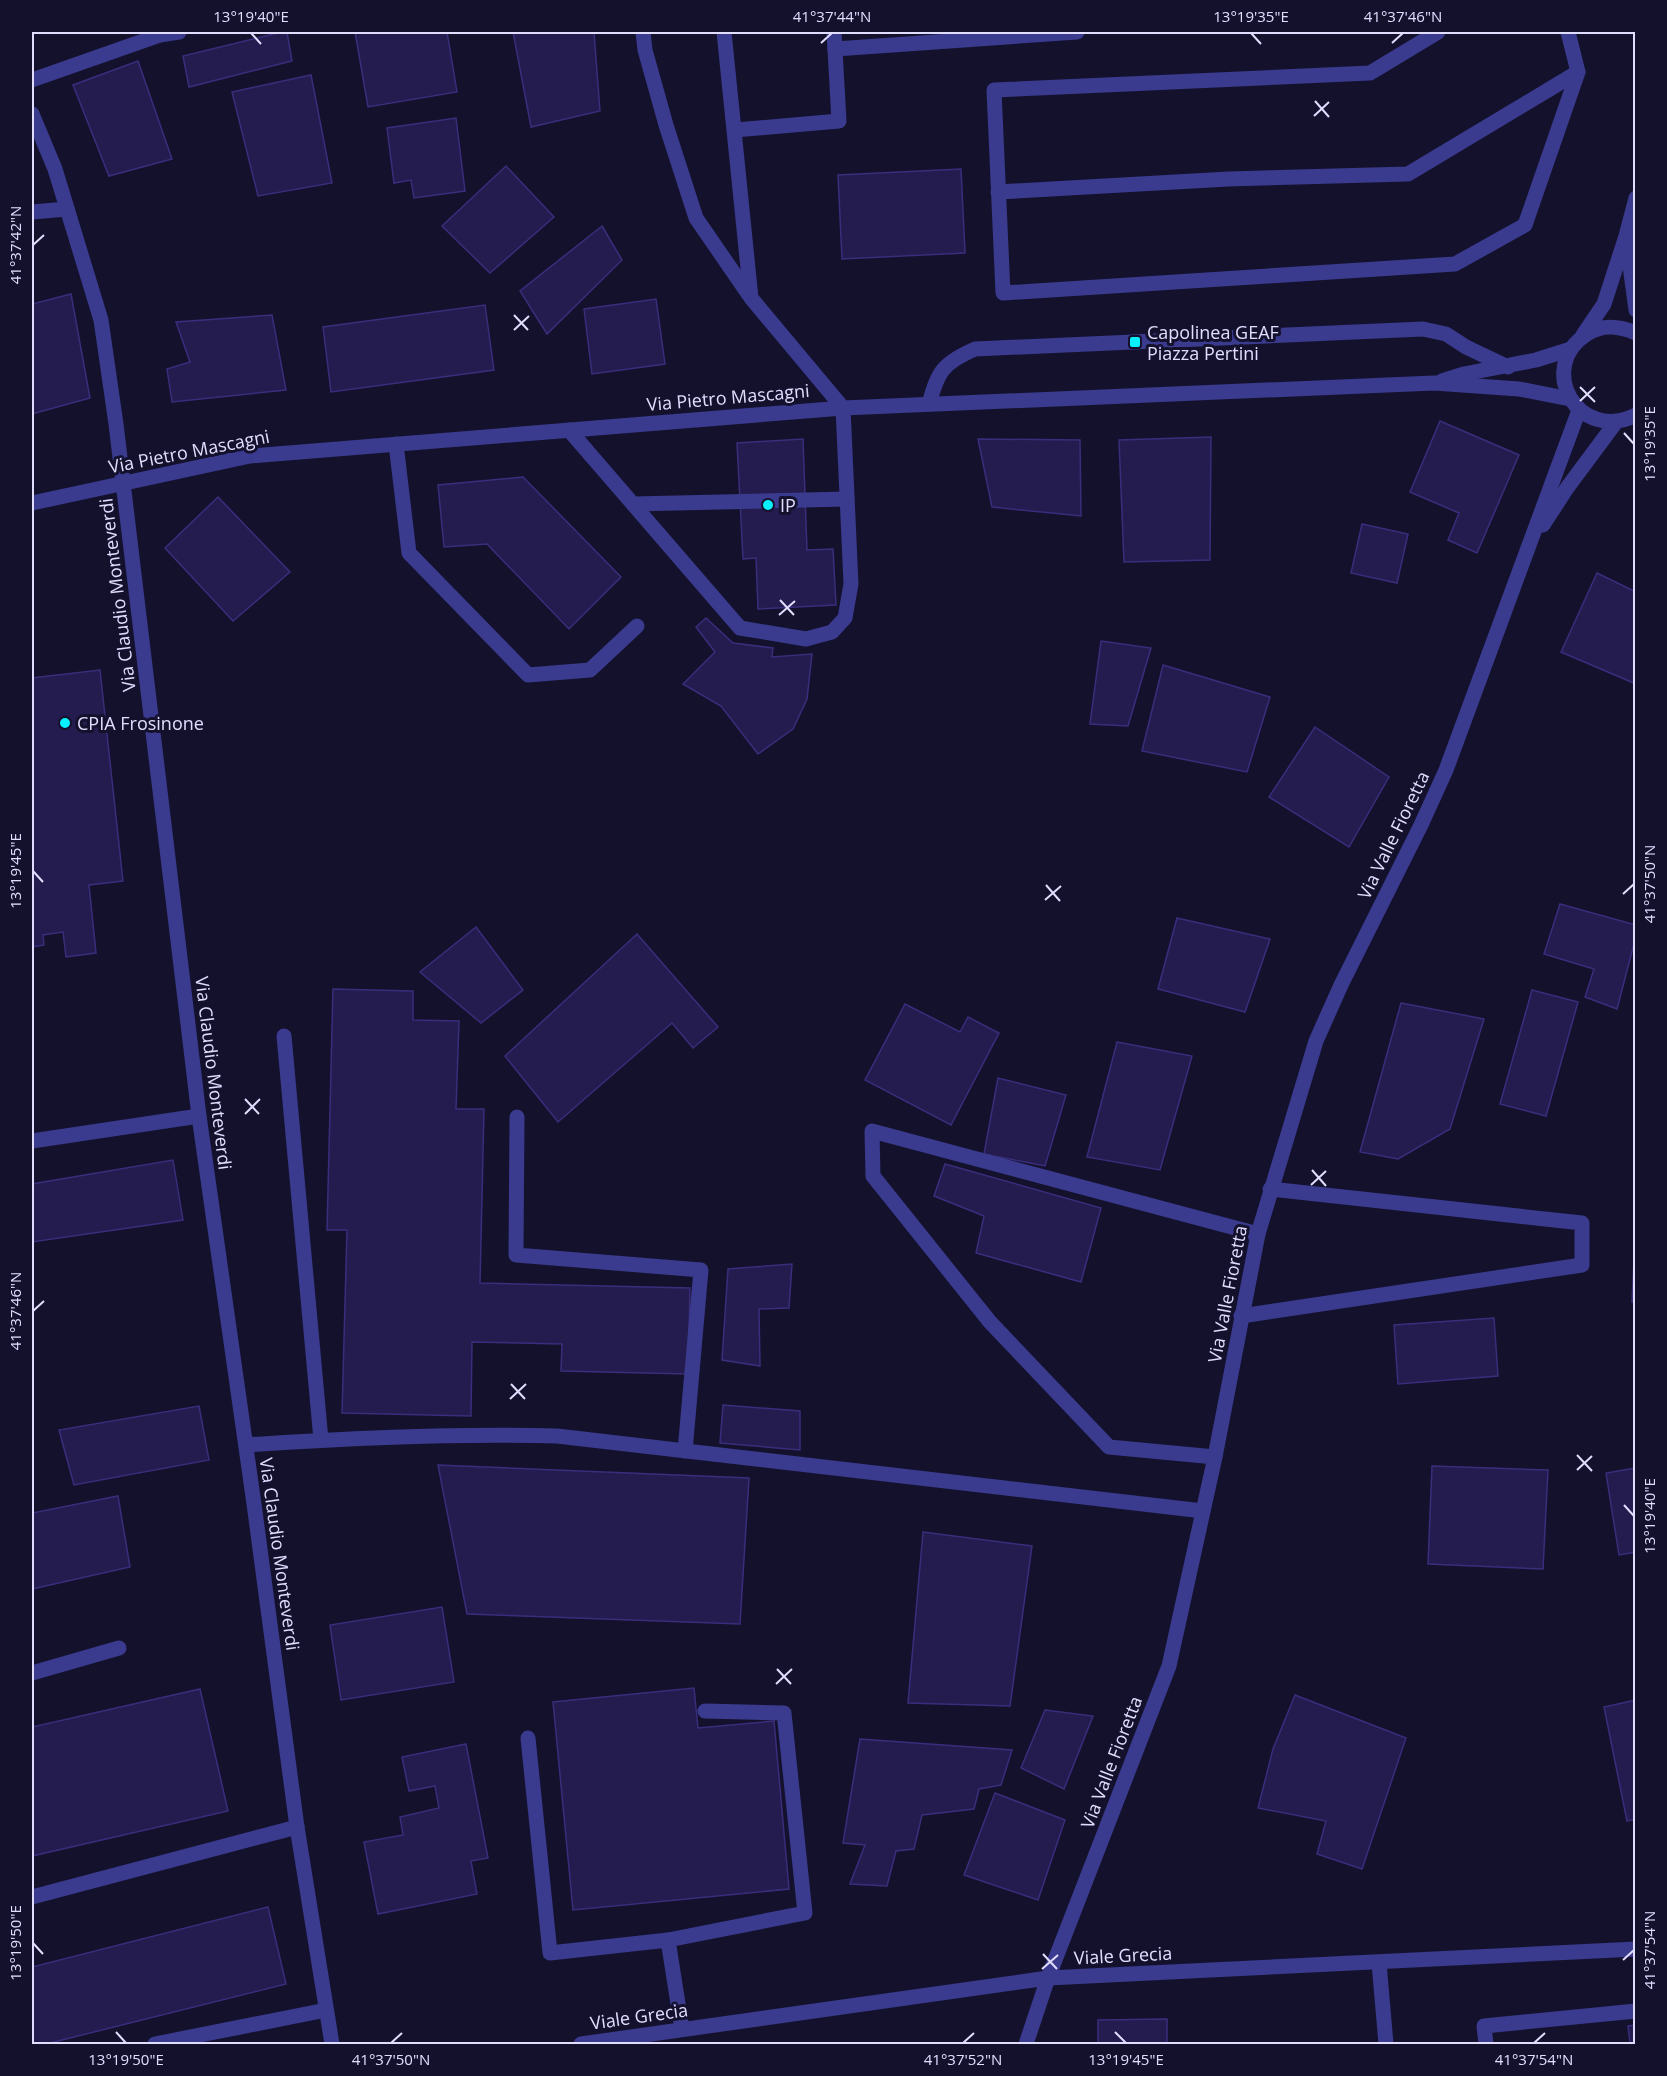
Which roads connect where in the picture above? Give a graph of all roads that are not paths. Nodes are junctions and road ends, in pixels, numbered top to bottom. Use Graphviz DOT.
graph roads {
  1 [pos="179,32"];
  2 [pos="643,32"];
  3 [pos="724,32"];
  4 [pos="834,32"];
  5 [pos="1077,32"];
  6 [pos="1438,32"];
  7 [pos="1568,32"];
  8 [pos="160,33"];
  9 [pos="1412,38"];
  10 [pos="835,50"];
  11 [pos="1578,72"];
  12 [pos="32,80"];
  13 [pos="32,114"];
  14 [pos="735,129"];
  15 [pos="998,192"];
  16 [pos="1635,198"];
  17 [pos="67,209"];
  18 [pos="32,212"];
  19 [pos="1626,236"];
  20 [pos="751,298"];
  21 [pos="1635,310"];
  22 [pos="1635,333"];
  23 [pos="1575,344"];
  24 [pos="1508,367"];
  25 [pos="1434,383"];
  26 [pos="929,404"];
  27 [pos="1574,405"];
  28 [pos="843,408"];
  29 [pos="1635,416"];
  30 [pos="1616,422"];
  31 [pos="569,430"];
  32 [pos="396,444"];
  33 [pos="123,483"];
  34 [pos="847,500"];
  35 [pos="32,503"];
  36 [pos="633,504"];
  37 [pos="1519,570"];
  38 [pos="637,626"];
  39 [pos="284,1036"];
  40 [pos="199,1116"];
  41 [pos="517,1117"];
  42 [pos="32,1141"];
  43 [pos="1270,1189"];
  44 [pos="1258,1234"];
  45 [pos="1241,1316"];
  46 [pos="321,1440"];
  47 [pos="246,1445"];
  48 [pos="685,1450"];
  49 [pos="1215,1456"];
  50 [pos="1203,1511"];
  51 [pos="119,1648"];
  52 [pos="32,1673"];
  53 [pos="705,1711"];
  54 [pos="528,1738"];
  55 [pos="297,1827"];
  56 [pos="32,1897"];
  57 [pos="668,1940"];
  58 [pos="1635,1949"];
  59 [pos="1379,1963"];
  60 [pos="1048,1978"];
  61 [pos="326,2010"];
  62 [pos="1635,2011"];
  63 [pos="682,2030"];
  64 [pos="645,2040"];
  65 [pos="155,2044"];
  66 [pos="332,2044"];
  67 [pos="581,2044"];
  68 [pos="1026,2044"];
  69 [pos="1386,2044"];
  70 [pos="1486,2044"];
  1 -- 8 [label="street"];
  2 -- 20 [label="street"];
  3 -- 14 [label="street"];
  4 -- 10 [label="street"];
  5 -- 10 [label="street"];
  6 -- 9 [label="street"];
  7 -- 11 [label="street"];
  8 -- 12 [label="street"];
  9 -- 15 [label="street"];
  10 -- 14 [label="street"];
  11 -- 15 [label="street"];
  11 -- 15 [label="street"];
  13 -- 17 [label="street, Via Claudio Monteverdi"];
  14 -- 20 [label="street"];
  16 -- 19 [label="street"];
  17 -- 18 [label="street"];
  17 -- 33 [label="street, Via Claudio Monteverdi"];
  19 -- 21 [label="street"];
  19 -- 23 [label="street"];
  20 -- 28 [label="street"];
  22 -- 23 [label="street, Via Pietro Mascagni"];
  23 -- 24 [label="street, Via Pietro Mascagni"];
  23 -- 27 [label="street"];
  24 -- 25 [label="street, Via Pietro Mascagni"];
  24 -- 26 [label="street"];
  25 -- 26 [label="street, Via Pietro Mascagni"];
  25 -- 27 [label="street, Via Pietro Mascagni"];
  26 -- 28 [label="street, Via Pietro Mascagni"];
  27 -- 30 [label="street, Via Pietro Mascagni"];
  27 -- 37 [label="street, Via Valle Fioretta"];
  28 -- 31 [label="street, Via Pietro Mascagni"];
  28 -- 34 [label="street"];
  29 -- 30 [label="street"];
  30 -- 37 [label="street, Via Valle Fioretta"];
  31 -- 32 [label="street, Via Pietro Mascagni"];
  31 -- 36 [label="street"];
  32 -- 33 [label="street, Via Pietro Mascagni"];
  32 -- 38 [label="street"];
  33 -- 35 [label="street, Via Pietro Mascagni"];
  33 -- 40 [label="street, Via Claudio Monteverdi"];
  34 -- 36 [label="street"];
  34 -- 36 [label="street"];
  37 -- 43 [label="street, Via Valle Fioretta"];
  39 -- 46 [label="street"];
  40 -- 42 [label="street"];
  40 -- 47 [label="street, Via Claudio Monteverdi"];
  41 -- 48 [label="street"];
  43 -- 44 [label="street, Via Valle Fioretta"];
  43 -- 45 [label="street"];
  44 -- 45 [label="street, Via Valle Fioretta"];
  44 -- 49 [label="street"];
  45 -- 49 [label="street, Via Valle Fioretta"];
  46 -- 47 [label="street"];
  46 -- 48 [label="street"];
  47 -- 55 [label="street, Via Claudio Monteverdi"];
  48 -- 50 [label="street"];
  49 -- 50 [label="street, Via Valle Fioretta"];
  50 -- 60 [label="street, Via Valle Fioretta"];
  51 -- 52 [label="street"];
  53 -- 57 [label="street"];
  54 -- 57 [label="street"];
  55 -- 56 [label="street"];
  55 -- 61 [label="street, Via Claudio Monteverdi"];
  57 -- 63 [label="street"];
  58 -- 59 [label="street, Viale Grecia"];
  59 -- 60 [label="street, Viale Grecia"];
  59 -- 69 [label="street"];
  60 -- 63 [label="street, Viale Grecia"];
  60 -- 68 [label="street, Via Valle Fioretta"];
  61 -- 65 [label="street"];
  61 -- 66 [label="street, Via Claudio Monteverdi"];
  62 -- 70 [label="street"];
  63 -- 64 [label="street, Viale Grecia"];
  64 -- 67 [label="street, Viale Grecia"];
}
